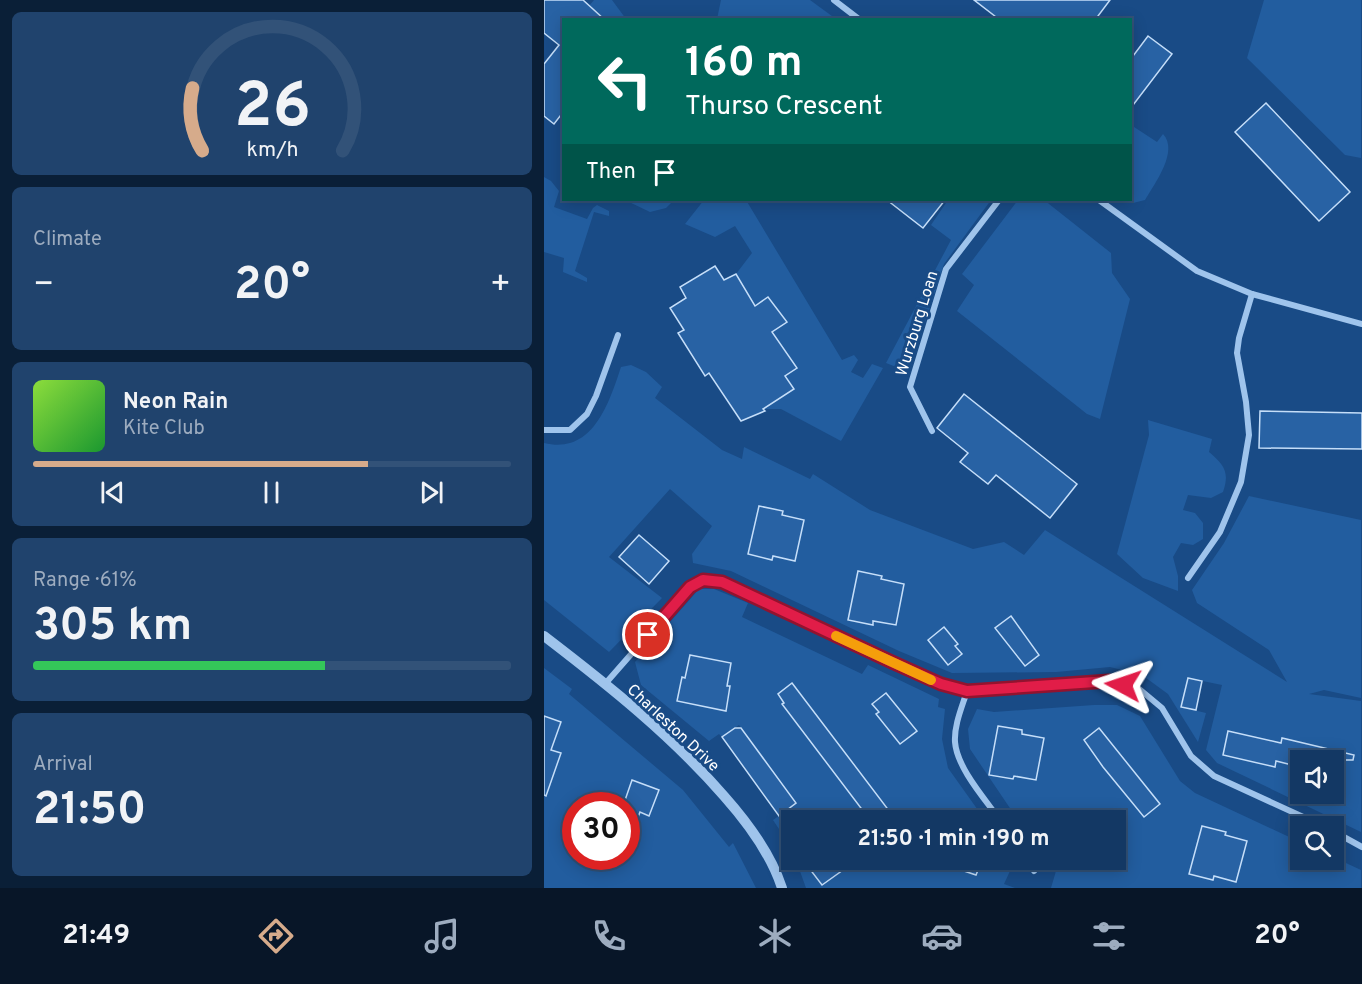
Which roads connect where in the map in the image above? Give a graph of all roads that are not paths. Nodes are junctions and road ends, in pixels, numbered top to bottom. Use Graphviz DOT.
graph roads {
  1 [pos="834,0"];
  2 [pos="857,18"];
  3 [pos="998,201"];
  4 [pos="1100,201"];
  5 [pos="1252,294"];
  6 [pos="1362,324"];
  7 [pos="618,335"];
  8 [pos="544,430"];
  9 [pos="932,431"];
  10 [pos="1188,578"];
  11 [pos="544,636"];
  12 [pos="605,684"];
  13 [pos="967,691"];
  14 [pos="993,810"];
  15 [pos="1301,816"];
  16 [pos="1344,837"];
  17 [pos="1362,847"];
  18 [pos="782,888"];
  1 -- 2 [label="street"];
  3 -- 9 [label="street, Wurzburg Loan"];
  4 -- 5 [label="street"];
  5 -- 6 [label="street"];
  5 -- 10 [label="street"];
  7 -- 8 [label="street"];
  11 -- 12 [label="street, Charleston Drive"];
  12 -- 13 [label="street"];
  12 -- 18 [label="street, Charleston Drive"];
  13 -- 14 [label="street"];
  13 -- 15 [label="street"];
  16 -- 17 [label="street"];
}
